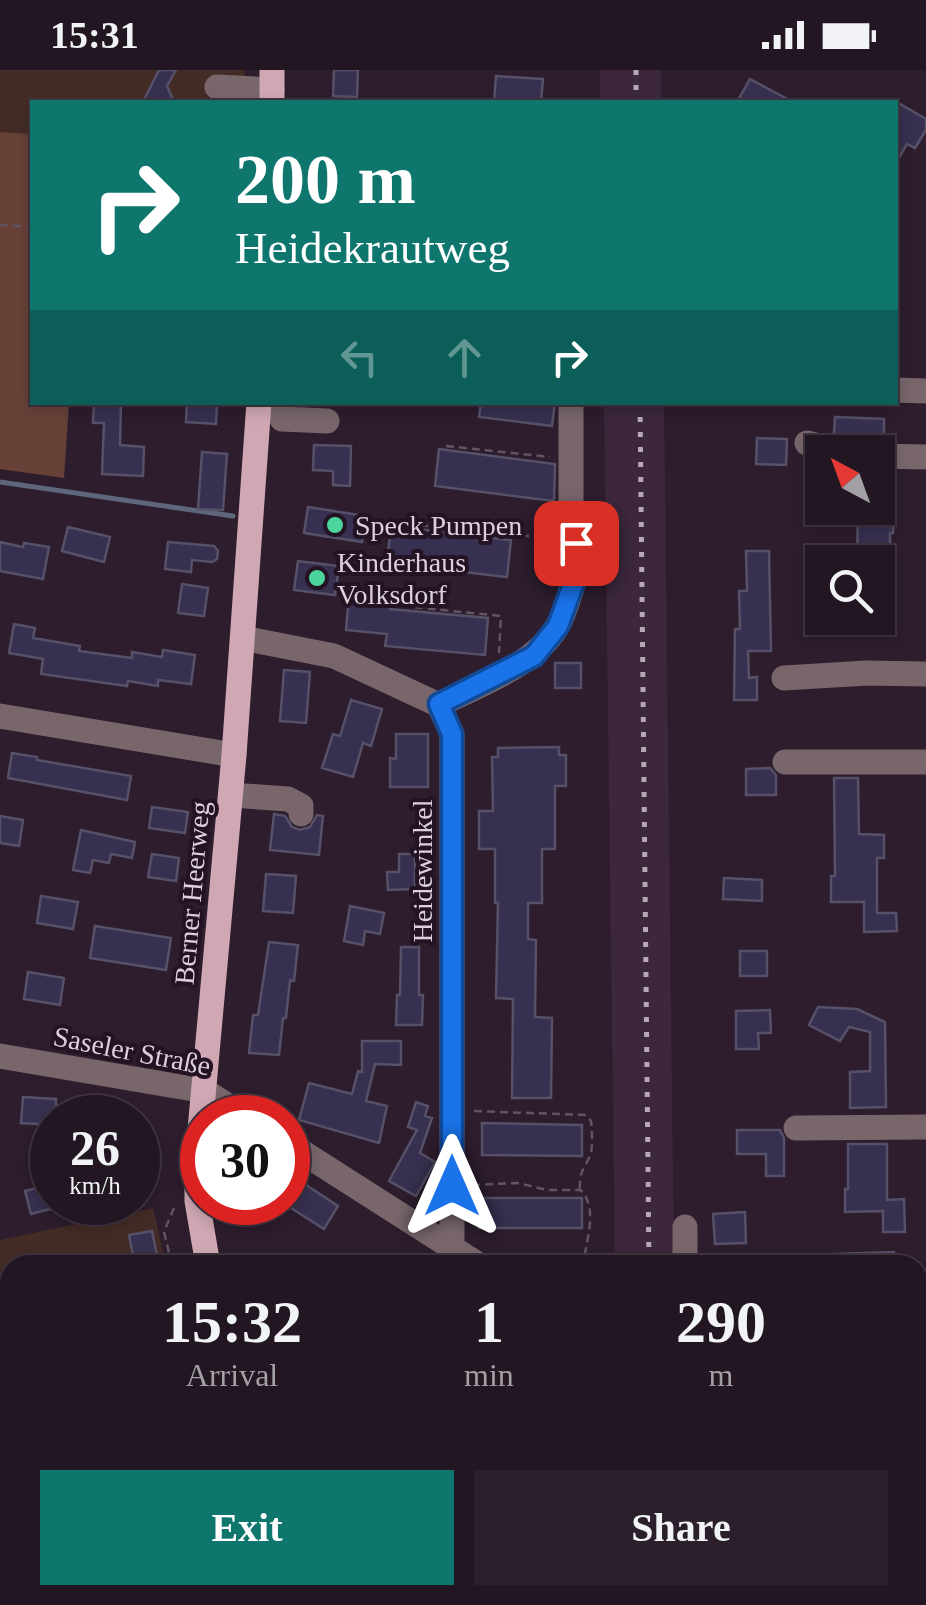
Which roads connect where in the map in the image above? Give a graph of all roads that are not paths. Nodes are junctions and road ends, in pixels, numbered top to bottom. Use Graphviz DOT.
graph roads {
  1 [pos="217,87"];
  2 [pos="272,88"];
  3 [pos="898,390"];
  4 [pos="926,391"];
  5 [pos="259,405"];
  6 [pos="282,405"];
  7 [pos="571,405"];
  8 [pos="327,421"];
  9 [pos="895,456"];
  10 [pos="926,457"];
  11 [pos="243,638"];
  12 [pos="926,674"];
  13 [pos="784,678"];
  14 [pos="439,704"];
  15 [pos="0,716"];
  16 [pos="234,755"];
  17 [pos="785,762"];
  18 [pos="926,762"];
  19 [pos="231,794"];
  20 [pos="302,814"];
  21 [pos="0,1056"];
  22 [pos="205,1091"];
  23 [pos="211,1095"];
  24 [pos="926,1127"];
  25 [pos="796,1128"];
  26 [pos="310,1157"];
  27 [pos="686,1227"];
  28 [pos="452,1248"];
  29 [pos="206,1255"];
  30 [pos="464,1255"];
  31 [pos="685,1255"];
  1 -- 2 [label="street"];
  3 -- 4 [label="street"];
  5 -- 11 [label="main road, Berner Heerweg"];
  6 -- 8 [label="street"];
  7 -- 14 [label="street"];
  9 -- 10 [label="street"];
  11 -- 14 [label="street"];
  11 -- 16 [label="main road, Berner Heerweg"];
  12 -- 13 [label="street"];
  14 -- 28 [label="street, Heidewinkel"];
  15 -- 16 [label="street"];
  16 -- 19 [label="main road, Berner Heerweg"];
  17 -- 18 [label="street"];
  19 -- 20 [label="street"];
  19 -- 22 [label="main road, Berner Heerweg"];
  21 -- 22 [label="street, Saseler Straße"];
  22 -- 23 [label="street, Saseler Straße"];
  22 -- 29 [label="main road, Berner Heerweg"];
  24 -- 25 [label="street"];
  26 -- 28 [label="street"];
  27 -- 31 [label="street"];
  28 -- 30 [label="street"];
}
